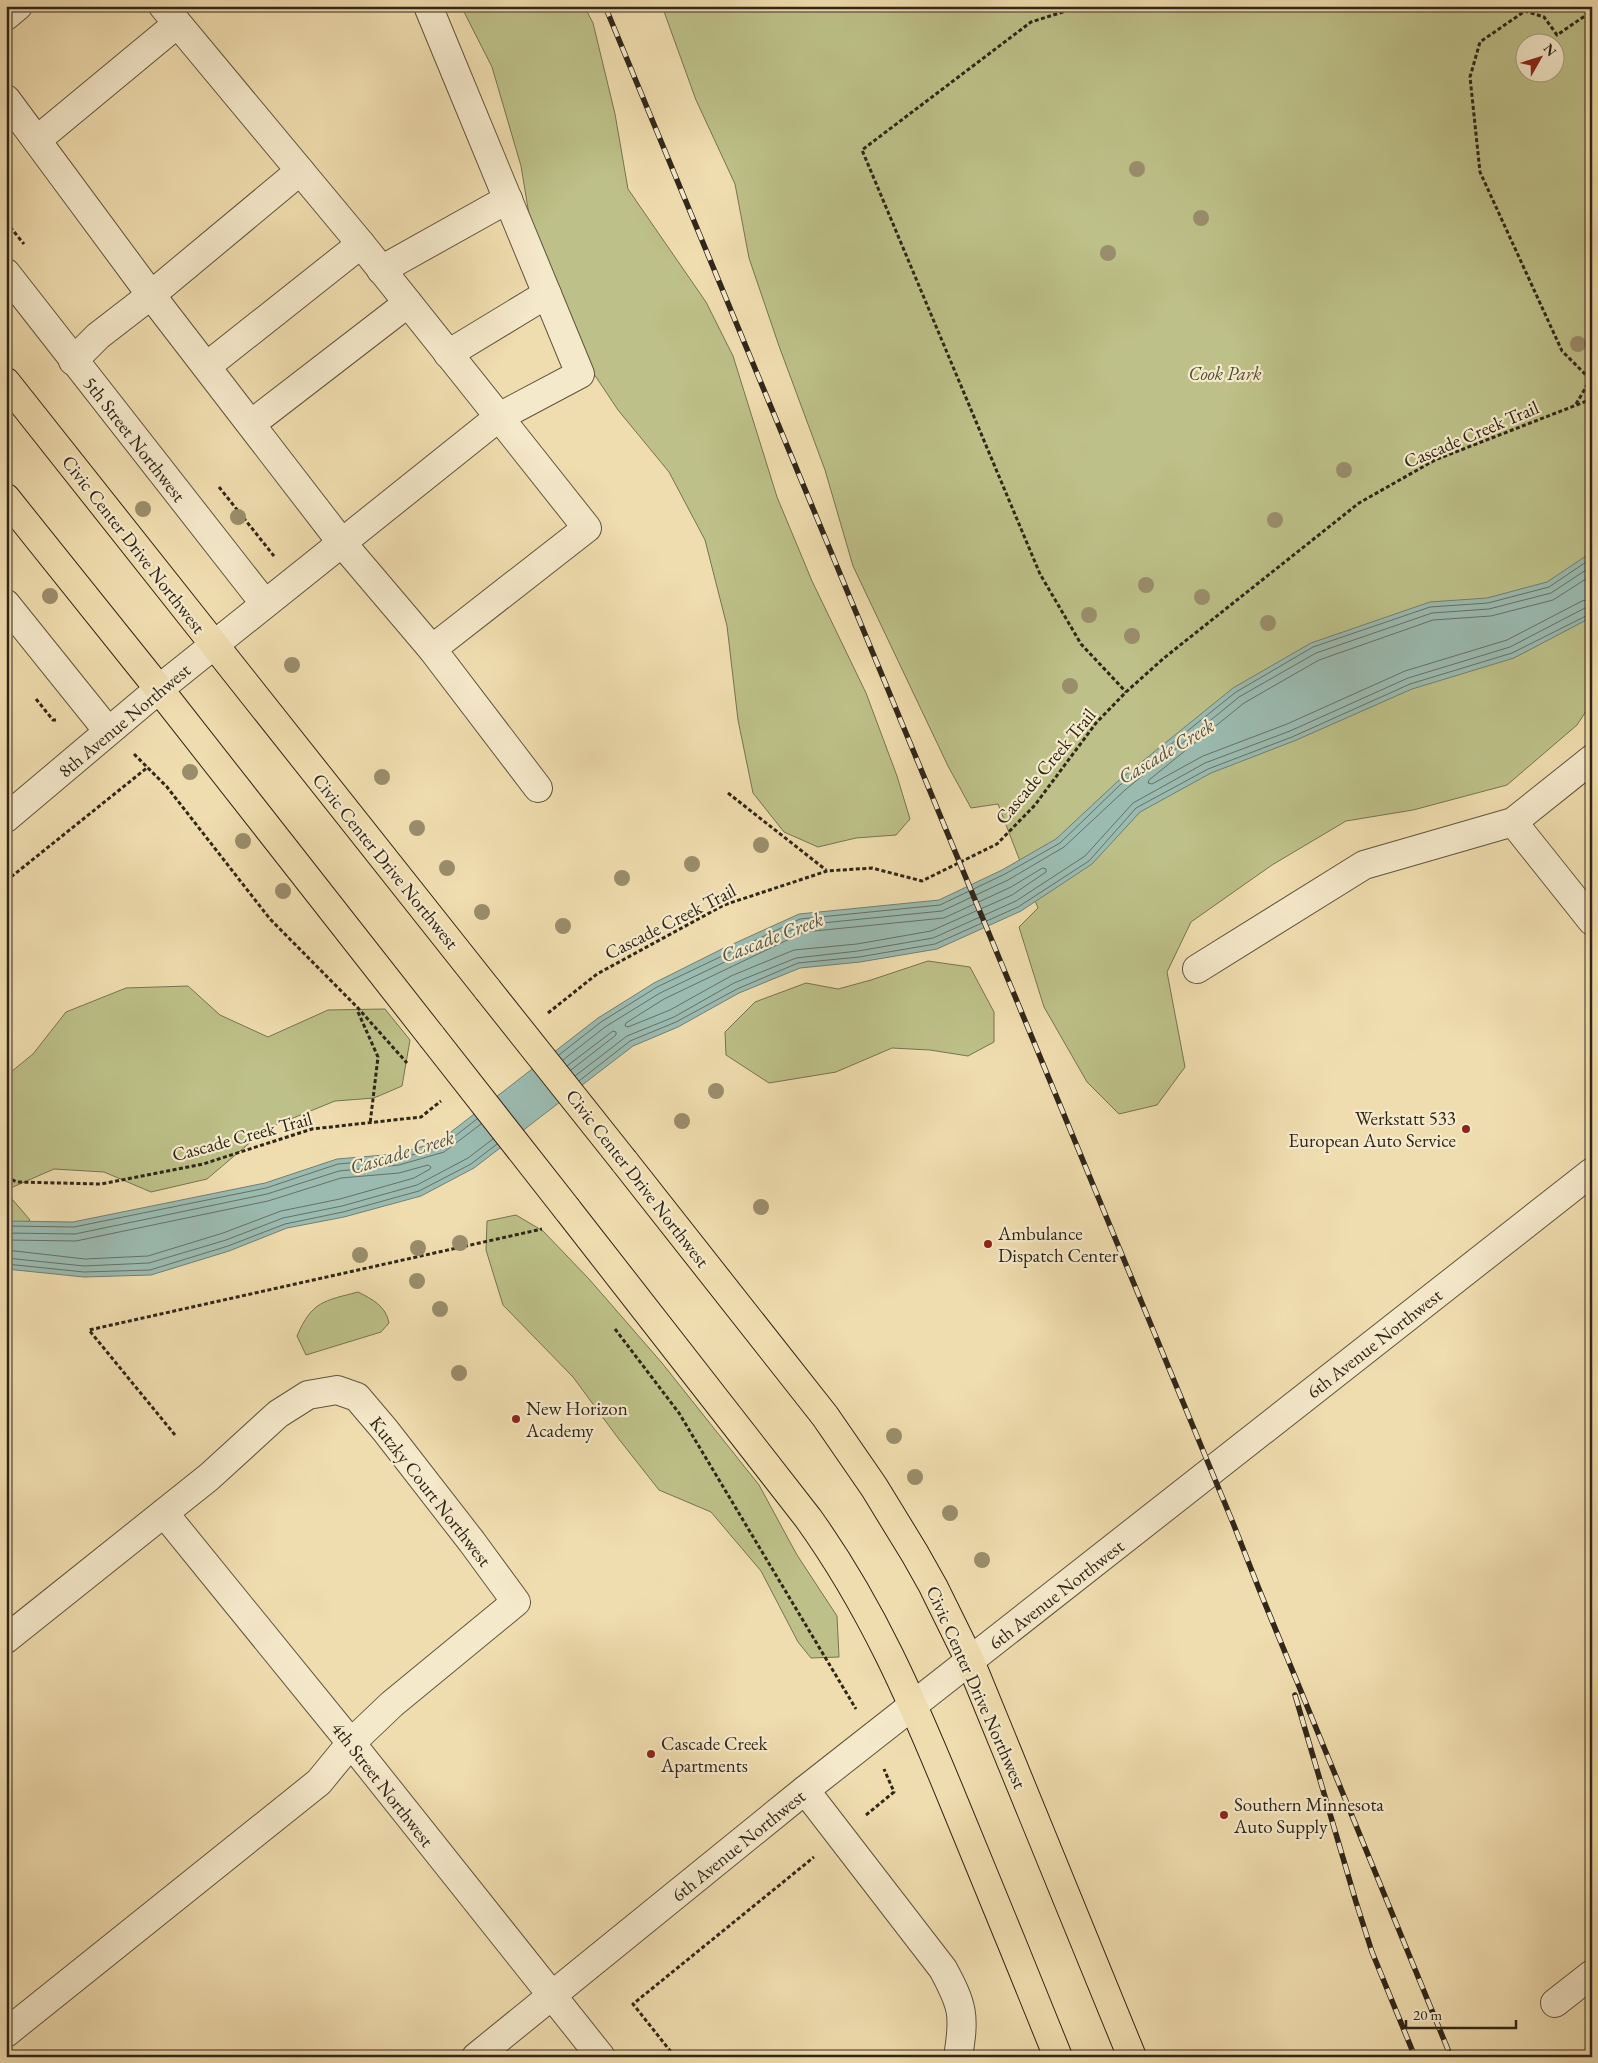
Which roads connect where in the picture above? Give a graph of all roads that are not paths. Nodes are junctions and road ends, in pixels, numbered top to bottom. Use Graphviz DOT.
graph roads {
  1 [pos="18,6"];
  2 [pos="428,6"];
  3 [pos="170,15"];
  4 [pos="6,16"];
  5 [pos="6,99"];
  6 [pos="37,140"];
  7 [pos="300,172"];
  8 [pos="508,199"];
  9 [pos="360,244"];
  10 [pos="381,270"];
  11 [pos="6,273"];
  12 [pos="547,294"];
  13 [pos="151,295"];
  14 [pos="408,303"];
  15 [pos="448,354"];
  16 [pos="74,361"];
  17 [pos="207,366"];
  18 [pos="6,382"];
  19 [pos="499,417"];
  20 [pos="251,424"];
  21 [pos="6,498"];
  22 [pos="342,543"];
  23 [pos="6,604"];
  24 [pos="265,604"];
  25 [pos="214,646"];
  26 [pos="432,649"];
  27 [pos="159,689"];
  28 [pos="108,731"];
  29 [pos="1592,759"];
  30 [pos="538,788"];
  31 [pos="6,818"];
  32 [pos="1513,822"];
  33 [pos="1592,921"];
  34 [pos="1196,969"];
  35 [pos="1592,1172"];
  36 [pos="164,1513"];
  37 [pos="6,1639"];
  38 [pos="970,1661"];
  39 [pos="914,1705"];
  40 [pos="351,1743"];
  41 [pos="805,1790"];
  42 [pos="1592,1974"];
  43 [pos="552,1996"];
  44 [pos="1555,2003"];
  45 [pos="6,2033"];
  46 [pos="476,2057"];
  47 [pos="601,2057"];
  48 [pos="958,2057"];
  49 [pos="1058,2057"];
  50 [pos="1132,2057"];
  1 -- 4 [label="street"];
  2 -- 8 [label="street"];
  3 -- 6 [label="street"];
  3 -- 7 [label="street"];
  5 -- 6 [label="street"];
  6 -- 13 [label="street"];
  7 -- 9 [label="street"];
  7 -- 13 [label="street"];
  8 -- 10 [label="street"];
  8 -- 12 [label="street"];
  9 -- 10 [label="street"];
  9 -- 17 [label="street"];
  10 -- 14 [label="street"];
  11 -- 16 [label="street, 5th Street Northwest"];
  12 -- 15 [label="street"];
  12 -- 19 [label="street, 8th Avenue Northwest"];
  13 -- 16 [label="street"];
  13 -- 17 [label="street"];
  14 -- 15 [label="street"];
  14 -- 20 [label="street"];
  15 -- 19 [label="street"];
  16 -- 24 [label="street, 5th Street Northwest"];
  17 -- 20 [label="street"];
  18 -- 25 [label="main road, Civic Center Drive Northwest"];
  19 -- 22 [label="street, 8th Avenue Northwest"];
  19 -- 26 [label="street"];
  20 -- 22 [label="street"];
  21 -- 27 [label="main road"];
  22 -- 24 [label="street, 8th Avenue Northwest"];
  22 -- 26 [label="street"];
  23 -- 28 [label="street"];
  24 -- 25 [label="street, 8th Avenue Northwest"];
  25 -- 27 [label="street, 8th Avenue Northwest"];
  25 -- 38 [label="main road, Civic Center Drive Northwest, bridge"];
  26 -- 30 [label="street"];
  27 -- 28 [label="street, 8th Avenue Northwest"];
  27 -- 39 [label="main road, bridge"];
  28 -- 31 [label="street, 8th Avenue Northwest"];
  29 -- 32 [label="street"];
  32 -- 33 [label="street"];
  32 -- 34 [label="street"];
  35 -- 38 [label="street, 6th Avenue Northwest"];
  36 -- 37 [label="street"];
  36 -- 40 [label="street, 4th Street Northwest"];
  36 -- 40 [label="street, Kutzky Court Northwest"];
  38 -- 39 [label="street, 6th Avenue Northwest"];
  38 -- 50 [label="main road, Civic Center Drive Northwest"];
  39 -- 41 [label="street, 6th Avenue Northwest"];
  39 -- 49 [label="main road"];
  40 -- 43 [label="street, 4th Street Northwest"];
  40 -- 45 [label="street"];
  41 -- 43 [label="street, 6th Avenue Northwest"];
  41 -- 48 [label="street"];
  42 -- 44 [label="street"];
  43 -- 46 [label="street, 6th Avenue Northwest"];
  43 -- 47 [label="street, 4th Street Northwest"];
}
